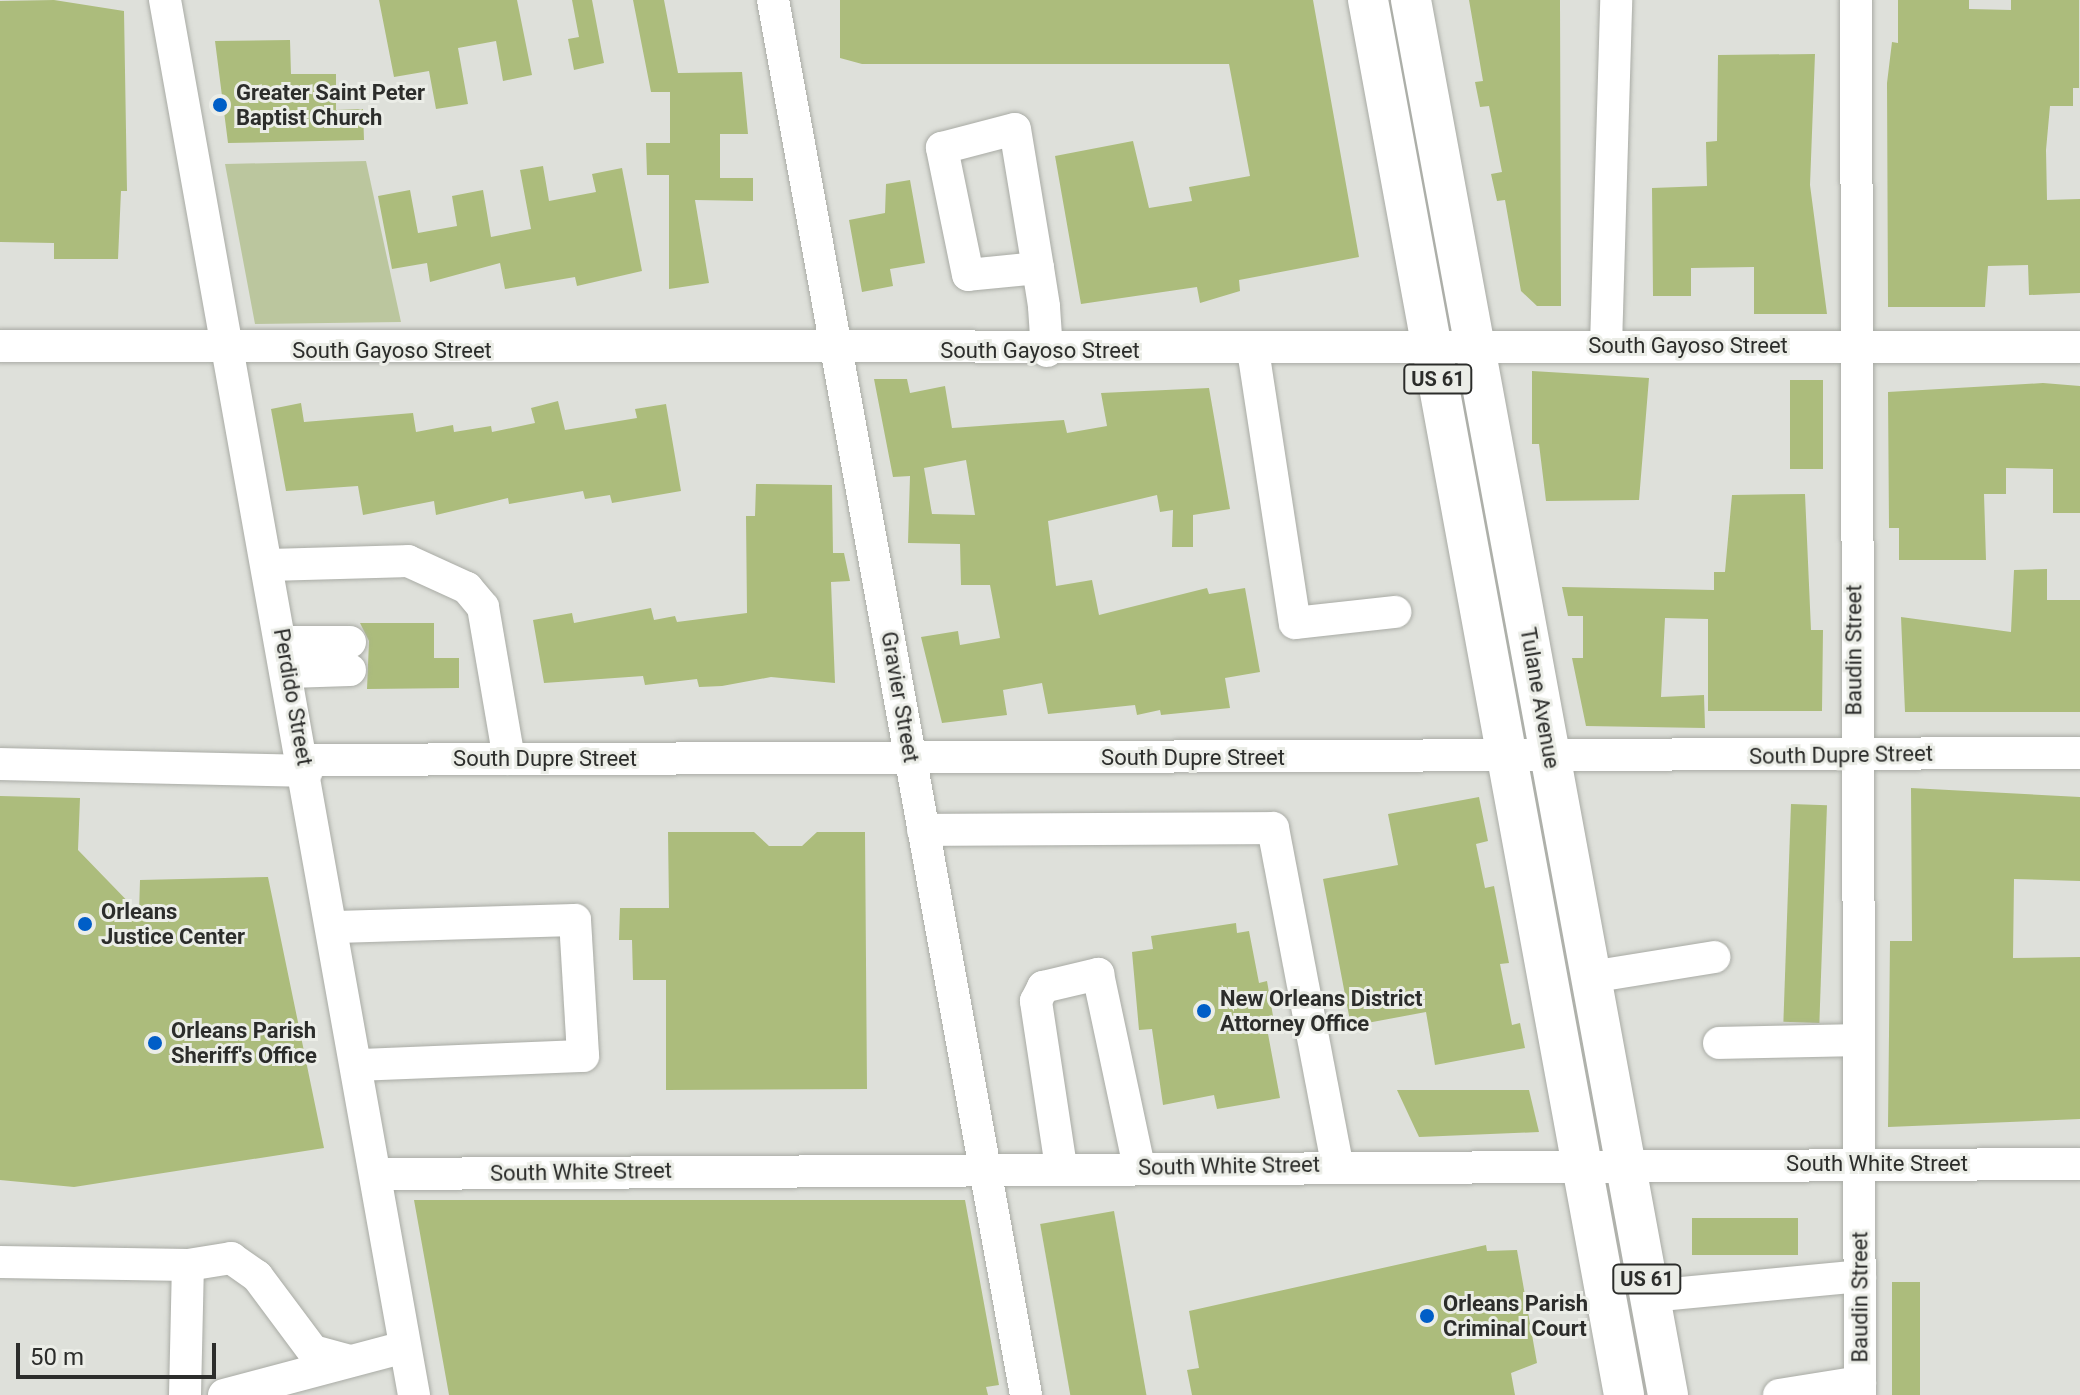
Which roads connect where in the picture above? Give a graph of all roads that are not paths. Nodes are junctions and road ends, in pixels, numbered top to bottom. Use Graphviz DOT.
graph roads {
  1 [pos="165,0"];
  2 [pos="773,0"];
  3 [pos="1368,0"];
  4 [pos="1411,0"];
  5 [pos="1616,0"];
  6 [pos="1856,0"];
  7 [pos="1038,268"];
  8 [pos="0,346"];
  9 [pos="1475,346"];
  10 [pos="1606,346"];
  11 [pos="1856,346"];
  12 [pos="2080,347"];
  13 [pos="1253,350"];
  14 [pos="1433,350"];
  15 [pos="837,351"];
  16 [pos="1047,351"];
  17 [pos="230,352"];
  18 [pos="269,565"];
  19 [pos="1395,612"];
  20 [pos="350,656"];
  21 [pos="286,657"];
  22 [pos="1853,753"];
  23 [pos="2080,753"];
  24 [pos="910,758"];
  25 [pos="1507,758"];
  26 [pos="1551,758"];
  27 [pos="509,759"];
  28 [pos="0,764"];
  29 [pos="306,766"];
  30 [pos="923,830"];
  31 [pos="335,927"];
  32 [pos="1714,957"];
  33 [pos="1591,977"];
  34 [pos="1858,1040"];
  35 [pos="1719,1043"];
  36 [pos="359,1065"];
  37 [pos="1581,1162"];
  38 [pos="1625,1163"];
  39 [pos="2080,1164"];
  40 [pos="1337,1165"];
  41 [pos="1861,1165"];
  42 [pos="1061,1167"];
  43 [pos="1139,1167"];
  44 [pos="985,1168"];
  45 [pos="378,1174"];
  46 [pos="0,1262"];
  47 [pos="188,1265"];
  48 [pos="1860,1276"];
  49 [pos="1650,1296"];
  50 [pos="404,1347"];
  51 [pos="350,1361"];
  52 [pos="1860,1389"];
  53 [pos="185,1395"];
  54 [pos="224,1395"];
  55 [pos="414,1395"];
  56 [pos="1026,1395"];
  57 [pos="1624,1395"];
  58 [pos="1668,1395"];
  59 [pos="1779,1395"];
  1 -- 17 [label="street, Perdido Street"];
  2 -- 15 [label="street, Gravier Street"];
  3 -- 14 [label="main road, Tulane Avenue / US 61"];
  4 -- 9 [label="main road, Tulane Avenue / US 61"];
  5 -- 10 [label="street"];
  6 -- 11 [label="street, Baudin Street"];
  7 -- 7 [label="street"];
  7 -- 16 [label="street"];
  8 -- 17 [label="street, South Gayoso Street"];
  9 -- 10 [label="street, South Gayoso Street"];
  9 -- 14 [label="street, South Gayoso Street"];
  9 -- 26 [label="main road, Tulane Avenue / US 61"];
  10 -- 11 [label="street, South Gayoso Street"];
  11 -- 12 [label="street, South Gayoso Street"];
  11 -- 22 [label="street, Baudin Street"];
  13 -- 14 [label="street, South Gayoso Street"];
  13 -- 16 [label="street, South Gayoso Street"];
  13 -- 19 [label="street"];
  14 -- 25 [label="main road, Tulane Avenue / US 61"];
  15 -- 16 [label="street, South Gayoso Street"];
  15 -- 17 [label="street, South Gayoso Street"];
  15 -- 24 [label="street, Gravier Street"];
  17 -- 18 [label="street, Perdido Street"];
  18 -- 21 [label="street, Perdido Street"];
  18 -- 27 [label="street"];
  20 -- 21 [label="street"];
  21 -- 29 [label="street, Perdido Street"];
  22 -- 23 [label="street, South Dupre Street"];
  22 -- 26 [label="street, South Dupre Street"];
  22 -- 34 [label="street, Baudin Street"];
  24 -- 25 [label="street, South Dupre Street"];
  24 -- 27 [label="street, South Dupre Street"];
  24 -- 30 [label="street, Gravier Street"];
  25 -- 26 [label="street, South Dupre Street"];
  25 -- 37 [label="main road, Tulane Avenue / US 61"];
  26 -- 33 [label="main road, Tulane Avenue / US 61"];
  27 -- 29 [label="street, South Dupre Street"];
  28 -- 29 [label="street, South Dupre Street"];
  29 -- 31 [label="street, Perdido Street"];
  30 -- 40 [label="street"];
  30 -- 44 [label="street, Gravier Street"];
  31 -- 36 [label="street, Perdido Street"];
  31 -- 36 [label="street"];
  32 -- 33 [label="street"];
  33 -- 38 [label="main road, Tulane Avenue / US 61"];
  34 -- 35 [label="street"];
  34 -- 41 [label="street, Baudin Street"];
  36 -- 45 [label="street, Perdido Street"];
  37 -- 38 [label="street, South White Street"];
  37 -- 40 [label="street, South White Street"];
  37 -- 57 [label="main road, Tulane Avenue / US 61"];
  38 -- 41 [label="street, South White Street"];
  38 -- 49 [label="main road, Tulane Avenue / US 61"];
  39 -- 41 [label="street, South White Street"];
  40 -- 43 [label="street, South White Street"];
  41 -- 48 [label="street, Baudin Street"];
  42 -- 43 [label="street, South White Street"];
  42 -- 43 [label="street"];
  42 -- 44 [label="street, South White Street"];
  44 -- 45 [label="street, South White Street"];
  44 -- 56 [label="street, Gravier Street"];
  45 -- 50 [label="street, Perdido Street"];
  46 -- 47 [label="street"];
  47 -- 51 [label="street"];
  47 -- 53 [label="street"];
  48 -- 49 [label="street"];
  48 -- 52 [label="street, Baudin Street"];
  49 -- 58 [label="main road, Tulane Avenue / US 61"];
  50 -- 51 [label="street"];
  50 -- 55 [label="street, Perdido Street"];
  51 -- 54 [label="street"];
  52 -- 59 [label="street"];
}
